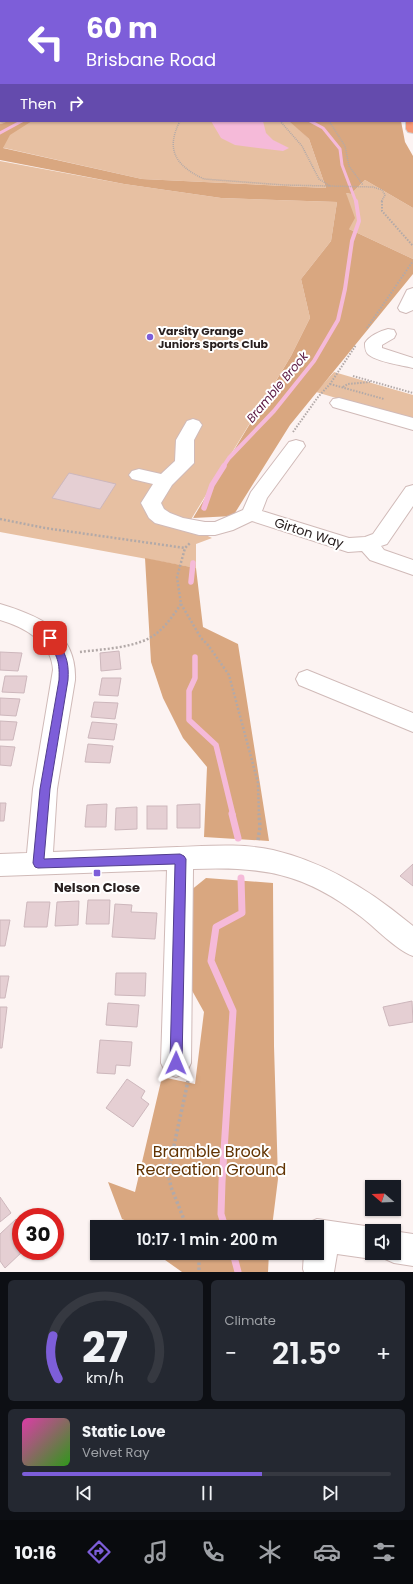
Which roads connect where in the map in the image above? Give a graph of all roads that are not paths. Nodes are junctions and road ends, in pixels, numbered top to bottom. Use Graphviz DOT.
graph roads {
  1 [pos="413,293"];
  2 [pos="406,308"];
  3 [pos="388,334"];
  4 [pos="413,363"];
  5 [pos="341,395"];
  6 [pos="193,424"];
  7 [pos="413,424"];
  8 [pos="296,446"];
  9 [pos="139,475"];
  10 [pos="165,481"];
  11 [pos="413,491"];
  12 [pos="250,514"];
  13 [pos="367,544"];
  14 [pos="413,568"];
  15 [pos="0,612"];
  16 [pos="317,689"];
  17 [pos="413,723"];
  18 [pos="180,859"];
  19 [pos="38,863"];
  20 [pos="0,865"];
  21 [pos="413,944"];
  22 [pos="176,1063"];
  23 [pos="324,1236"];
  24 [pos="365,1242"];
  25 [pos="401,1248"];
  26 [pos="413,1250"];
  27 [pos="319,1260"];
  28 [pos="319,1269"];
  1 -- 2 [label="street"];
  3 -- 4 [label="street"];
  5 -- 7 [label="street"];
  6 -- 10 [label="street"];
  8 -- 12 [label="street"];
  9 -- 10 [label="street"];
  10 -- 12 [label="street"];
  11 -- 13 [label="street"];
  12 -- 13 [label="street, Girton Way"];
  13 -- 14 [label="street"];
  15 -- 19 [label="street"];
  16 -- 17 [label="street"];
  18 -- 19 [label="street"];
  18 -- 21 [label="street"];
  18 -- 22 [label="street"];
  19 -- 20 [label="street"];
  23 -- 24 [label="street"];
  25 -- 26 [label="street"];
  27 -- 28 [label="street"];
}
